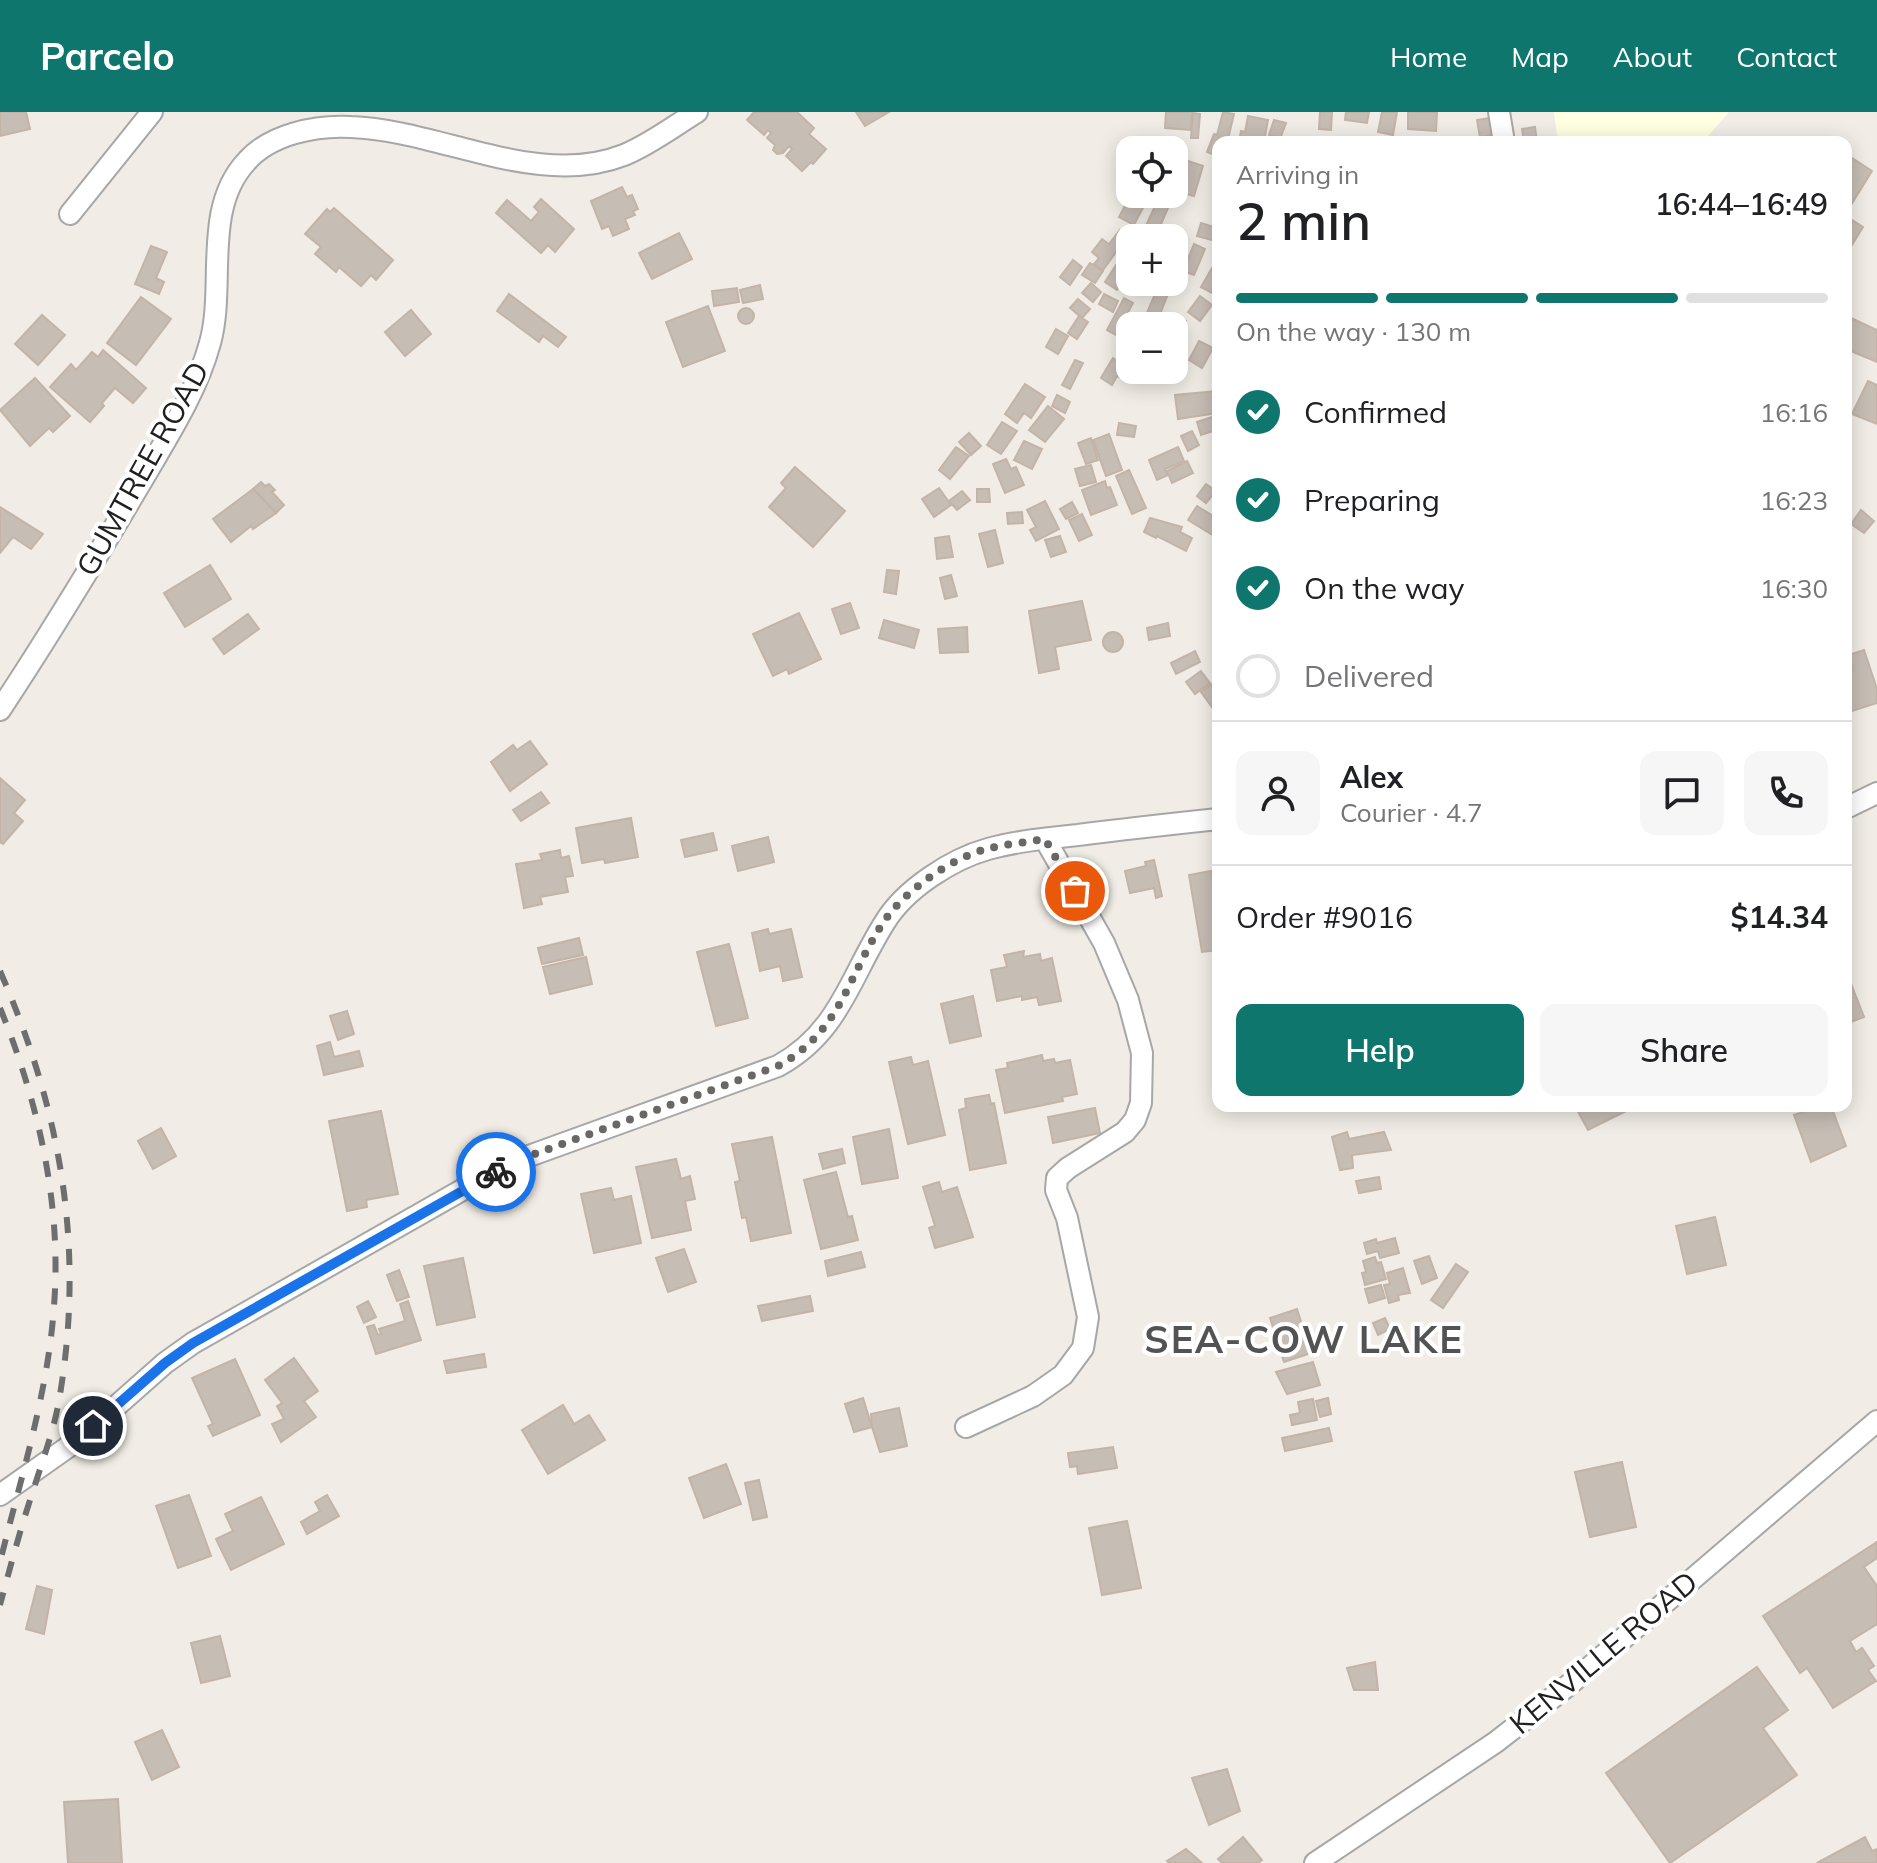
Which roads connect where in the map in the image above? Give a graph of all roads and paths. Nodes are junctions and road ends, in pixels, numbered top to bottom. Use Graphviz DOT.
graph roads {
  1 [pos="152,112"];
  2 [pos="697,112"];
  3 [pos="1499,112"];
  4 [pos="1503,136"];
  5 [pos="70,214"];
  6 [pos="0,710"];
  7 [pos="1877,793"];
  8 [pos="1852,805"];
  9 [pos="1212,820"];
  10 [pos="1045,839"];
  11 [pos="1877,1421"];
  12 [pos="966,1427"];
  13 [pos="0,1495"];
  14 [pos="1315,1863"];
  1 -- 5 [label="street"];
  2 -- 6 [label="street, GUMTREE ROAD"];
  3 -- 4 [label="street"];
  7 -- 8 [label="street"];
  9 -- 10 [label="street"];
  10 -- 12 [label="street"];
  10 -- 13 [label="street"];
  11 -- 14 [label="street, KENVILLE ROAD"];
}
